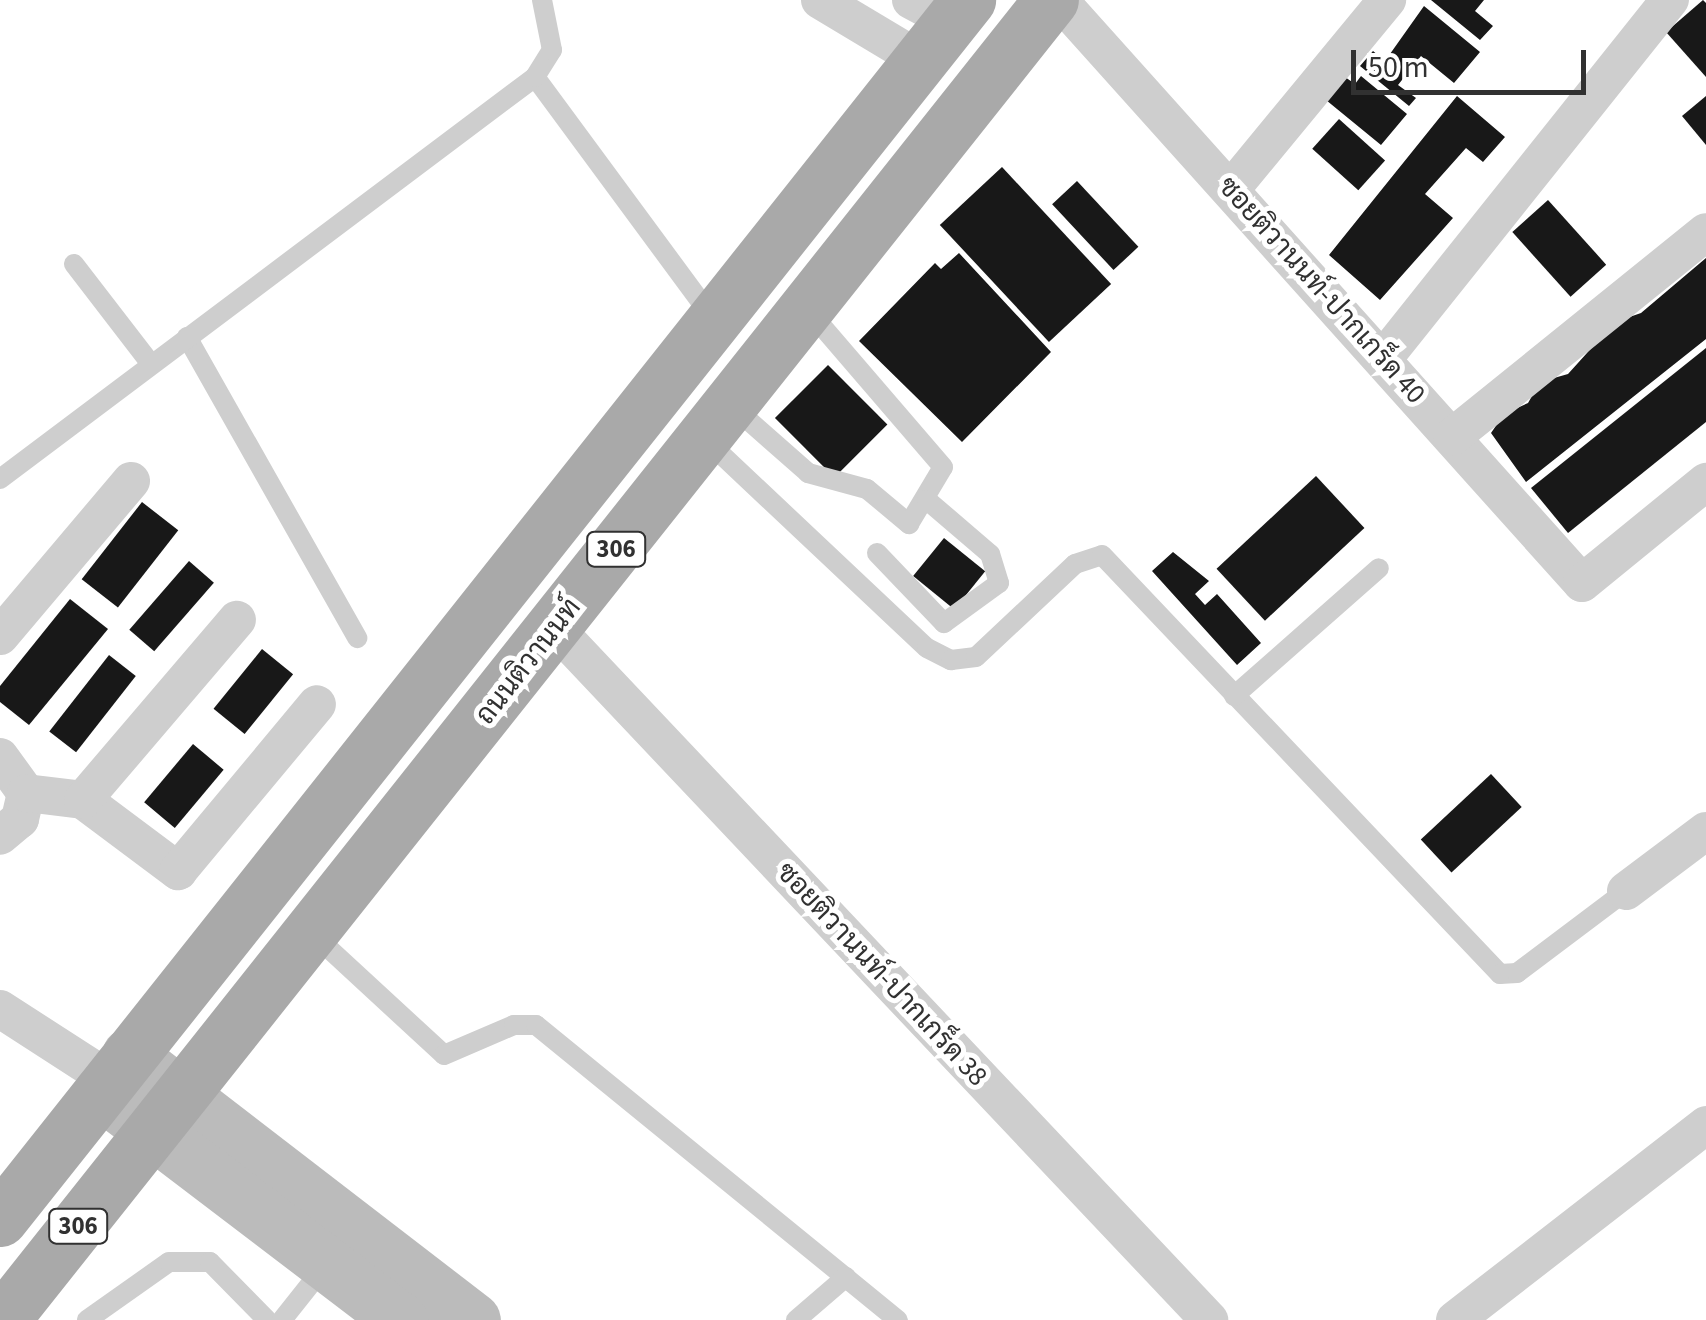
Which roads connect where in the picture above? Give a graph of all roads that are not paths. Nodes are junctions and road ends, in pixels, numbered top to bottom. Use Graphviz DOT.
graph roads {
  1 [pos="542,0"];
  2 [pos="820,0"];
  3 [pos="1051,0"];
  4 [pos="1059,0"];
  5 [pos="1386,0"];
  6 [pos="1670,0"];
  7 [pos="943,18"];
  8 [pos="1011,51"];
  9 [pos="535,77"];
  10 [pos="1232,188"];
  11 [pos="1706,232"];
  12 [pos="74,264"];
  13 [pos="807,309"];
  14 [pos="716,320"];
  15 [pos="187,337"];
  16 [pos="1383,359"];
  17 [pos="151,364"];
  18 [pos="717,422"];
  19 [pos="1452,437"];
  20 [pos="0,479"];
  21 [pos="131,481"];
  22 [pos="1706,482"];
  23 [pos="927,500"];
  24 [pos="877,553"];
  25 [pos="1379,568"];
  26 [pos="237,620"];
  27 [pos="554,627"];
  28 [pos="0,636"];
  29 [pos="357,638"];
  30 [pos="1234,696"];
  31 [pos="318,704"];
  32 [pos="0,757"];
  33 [pos="26,793"];
  34 [pos="83,800"];
  35 [pos="1706,831"];
  36 [pos="0,836"];
  37 [pos="1626,891"];
  38 [pos="312,933"];
  39 [pos="0,1009"];
  40 [pos="113,1076"];
  41 [pos="167,1116"];
  42 [pos="1706,1126"];
  43 [pos="0,1219"];
  44 [pos="326,1265"];
  45 [pos="846,1278"];
  46 [pos="468,1318"];
  47 [pos="2,1320"];
  48 [pos="88,1320"];
  49 [pos="267,1320"];
  50 [pos="282,1320"];
  51 [pos="400,1320"];
  52 [pos="796,1320"];
  53 [pos="898,1320"];
  54 [pos="1209,1320"];
  55 [pos="1455,1320"];
  1 -- 9 [label="lane"];
  2 -- 7 [label="street"];
  3 -- 8 [label="main road, ถนนติวานนท์ / 306"];
  4 -- 10 [label="street, ซอยติวานนท์-ปากเกร็ด 40"];
  5 -- 10 [label="street"];
  6 -- 16 [label="street"];
  7 -- 8 [label="main road"];
  7 -- 14 [label="main road, 306"];
  8 -- 13 [label="main road, ถนนติวานนท์ / 306"];
  9 -- 14 [label="lane"];
  9 -- 15 [label="lane"];
  10 -- 16 [label="street, ซอยติวานนท์-ปากเกร็ด 40"];
  11 -- 19 [label="street"];
  12 -- 17 [label="lane"];
  13 -- 18 [label="main road, ถนนติวานนท์ / 306"];
  13 -- 23 [label="lane"];
  14 -- 40 [label="main road, 306"];
  15 -- 17 [label="lane"];
  15 -- 29 [label="lane"];
  16 -- 19 [label="street, ซอยติวานนท์-ปากเกร็ด 40"];
  17 -- 20 [label="lane"];
  18 -- 23 [label="lane"];
  18 -- 27 [label="main road, ถนนติวานนท์ / 306"];
  18 -- 30 [label="lane"];
  19 -- 22 [label="street, ซอยติวานนท์-ปากเกร็ด 40"];
  21 -- 28 [label="street"];
  23 -- 24 [label="lane"];
  25 -- 30 [label="lane"];
  26 -- 34 [label="street"];
  27 -- 38 [label="main road, ถนนติวานนท์ / 306"];
  27 -- 54 [label="street, ซอยติวานนท์-ปากเกร็ด 38"];
  30 -- 37 [label="lane"];
  31 -- 34 [label="street"];
  32 -- 33 [label="street"];
  33 -- 34 [label="street"];
  33 -- 36 [label="street"];
  35 -- 37 [label="street"];
  38 -- 41 [label="main road, ถนนติวานนท์ / 306"];
  38 -- 45 [label="lane"];
  39 -- 40 [label="street"];
  40 -- 41 [label="street"];
  40 -- 43 [label="main road, 306"];
  41 -- 44 [label="street"];
  41 -- 46 [label="street"];
  41 -- 47 [label="main road, ถนนติวานนท์ / 306"];
  42 -- 55 [label="street"];
  44 -- 50 [label="lane"];
  44 -- 51 [label="street"];
  45 -- 52 [label="lane"];
  45 -- 53 [label="lane"];
  48 -- 49 [label="lane"];
}
